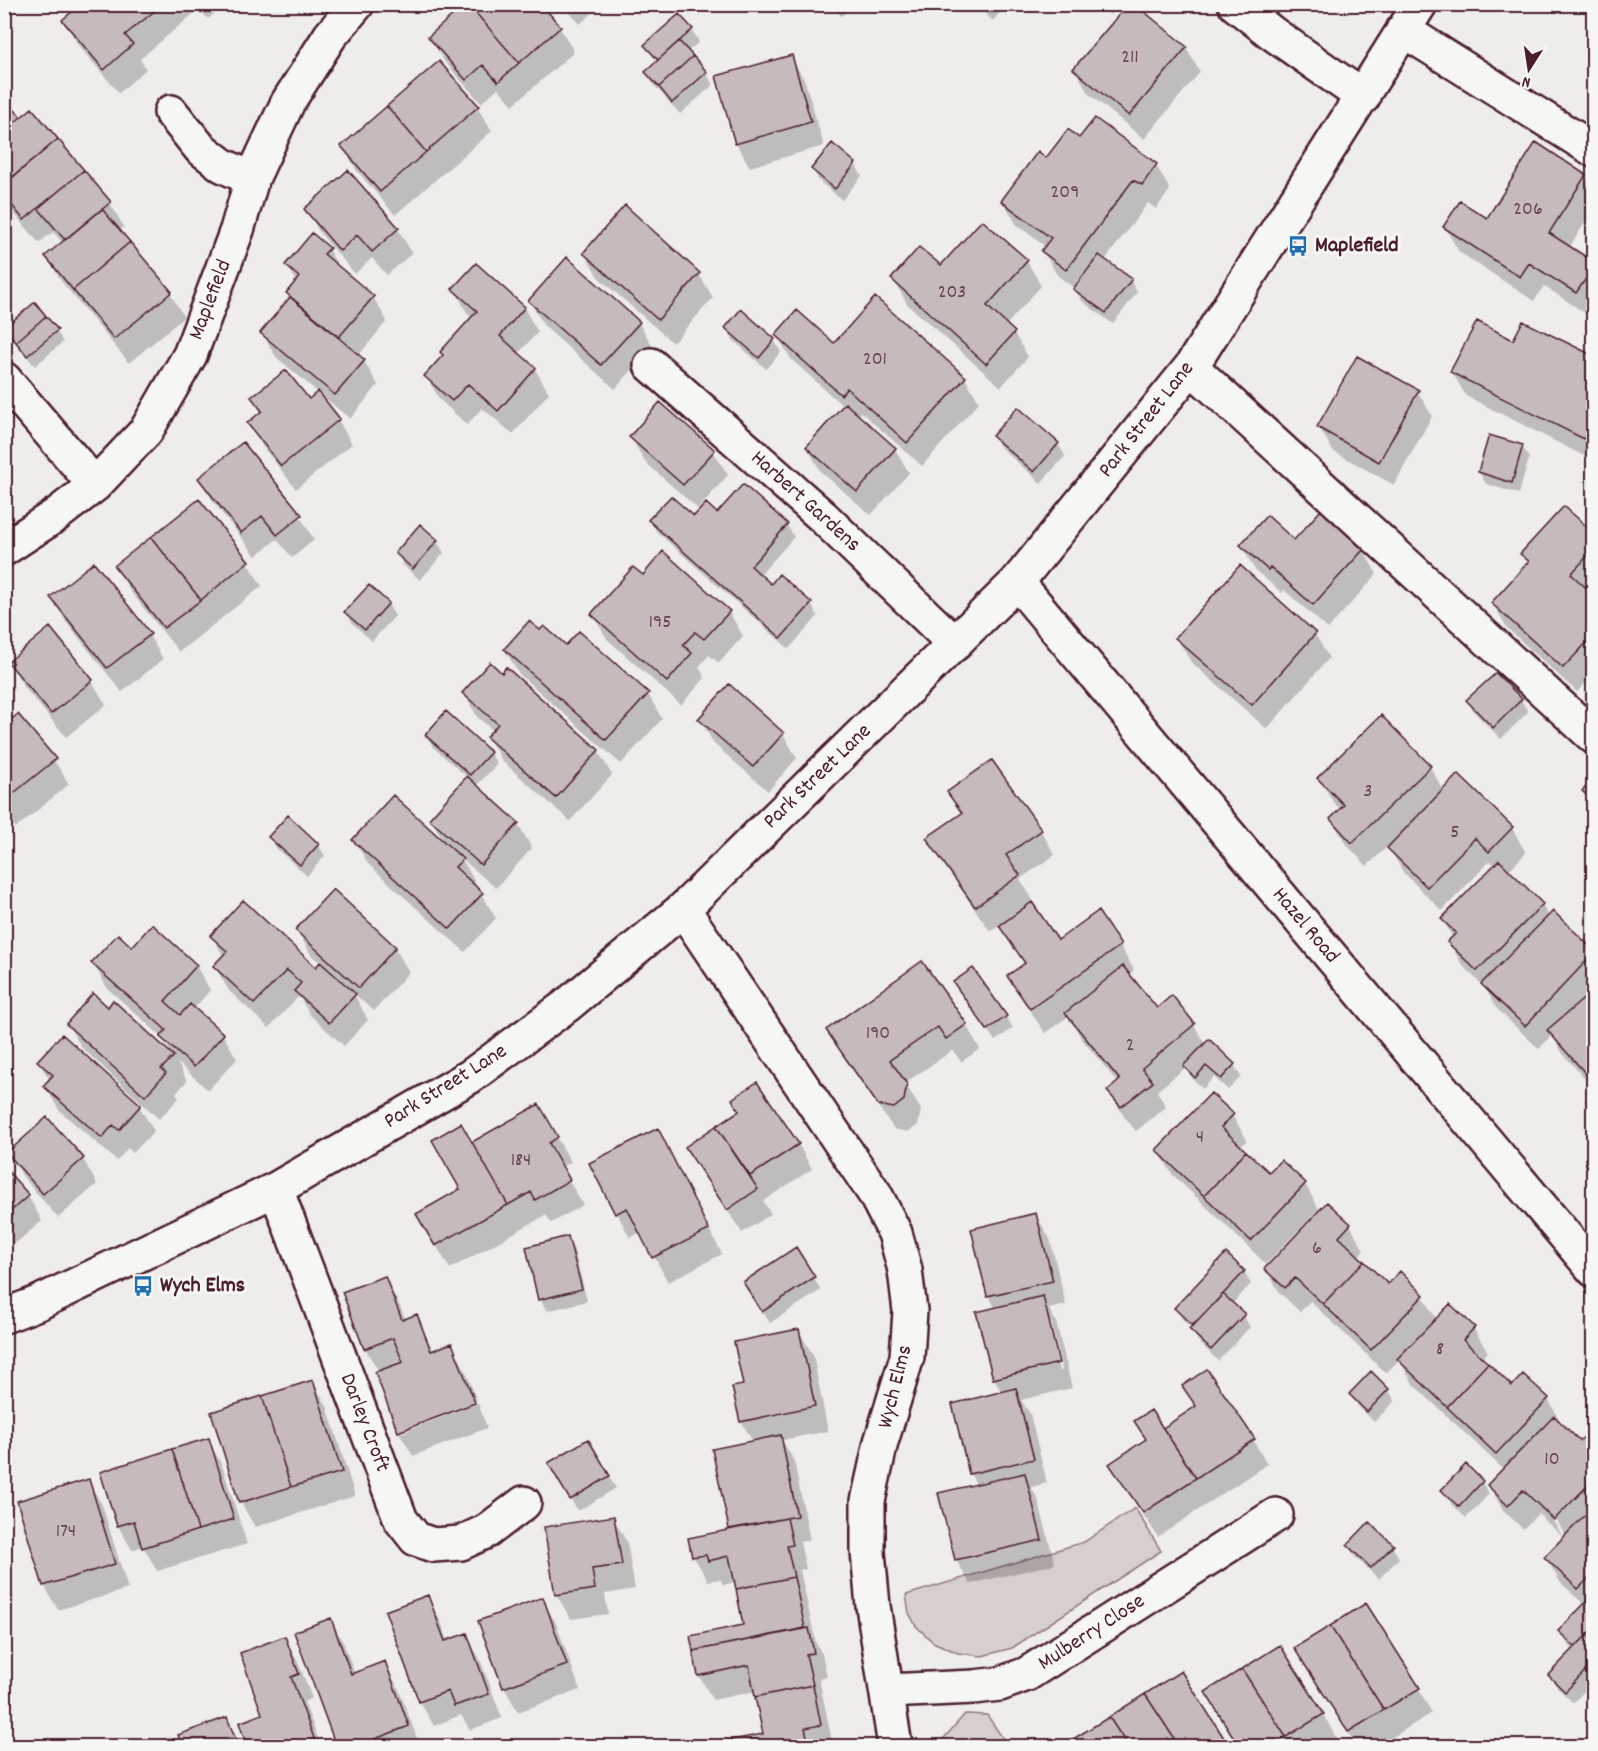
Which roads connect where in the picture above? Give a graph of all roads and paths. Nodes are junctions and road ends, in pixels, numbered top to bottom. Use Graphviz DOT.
graph roads {
  1 [pos="357,4"];
  2 [pos="1235,4"];
  3 [pos="1412,17"];
  4 [pos="1363,98"];
  5 [pos="171,112"];
  6 [pos="1593,150"];
  7 [pos="252,179"];
  8 [pos="651,365"];
  9 [pos="1191,367"];
  10 [pos="4,379"];
  11 [pos="95,485"];
  12 [pos="4,549"];
  13 [pos="1017,582"];
  14 [pos="955,644"];
  15 [pos="1593,737"];
  16 [pos="683,909"];
  17 [pos="276,1190"];
  18 [pos="1593,1270"];
  19 [pos="4,1316"];
  20 [pos="524,1503"];
  21 [pos="1276,1515"];
  22 [pos="887,1691"];
  23 [pos="896,1746"];
  1 -- 7 [label="street, Maplefield"];
  2 -- 4 [label="street"];
  3 -- 4 [label="street, Park Street Lane"];
  3 -- 6 [label="street"];
  4 -- 9 [label="street, Park Street Lane"];
  5 -- 7 [label="street"];
  7 -- 11 [label="street, Maplefield"];
  8 -- 14 [label="street, Harbert Gardens"];
  9 -- 13 [label="street, Park Street Lane"];
  9 -- 15 [label="street"];
  10 -- 11 [label="street"];
  11 -- 12 [label="street, Maplefield"];
  13 -- 14 [label="street, Park Street Lane"];
  13 -- 18 [label="street, Hazel Road"];
  14 -- 16 [label="street, Park Street Lane"];
  16 -- 17 [label="street, Park Street Lane"];
  16 -- 22 [label="street, Wych Elms"];
  17 -- 19 [label="street, Park Street Lane"];
  17 -- 20 [label="street, Darley Croft"];
  21 -- 22 [label="street, Mulberry Close"];
  22 -- 23 [label="street, Wych Elms"];
}
